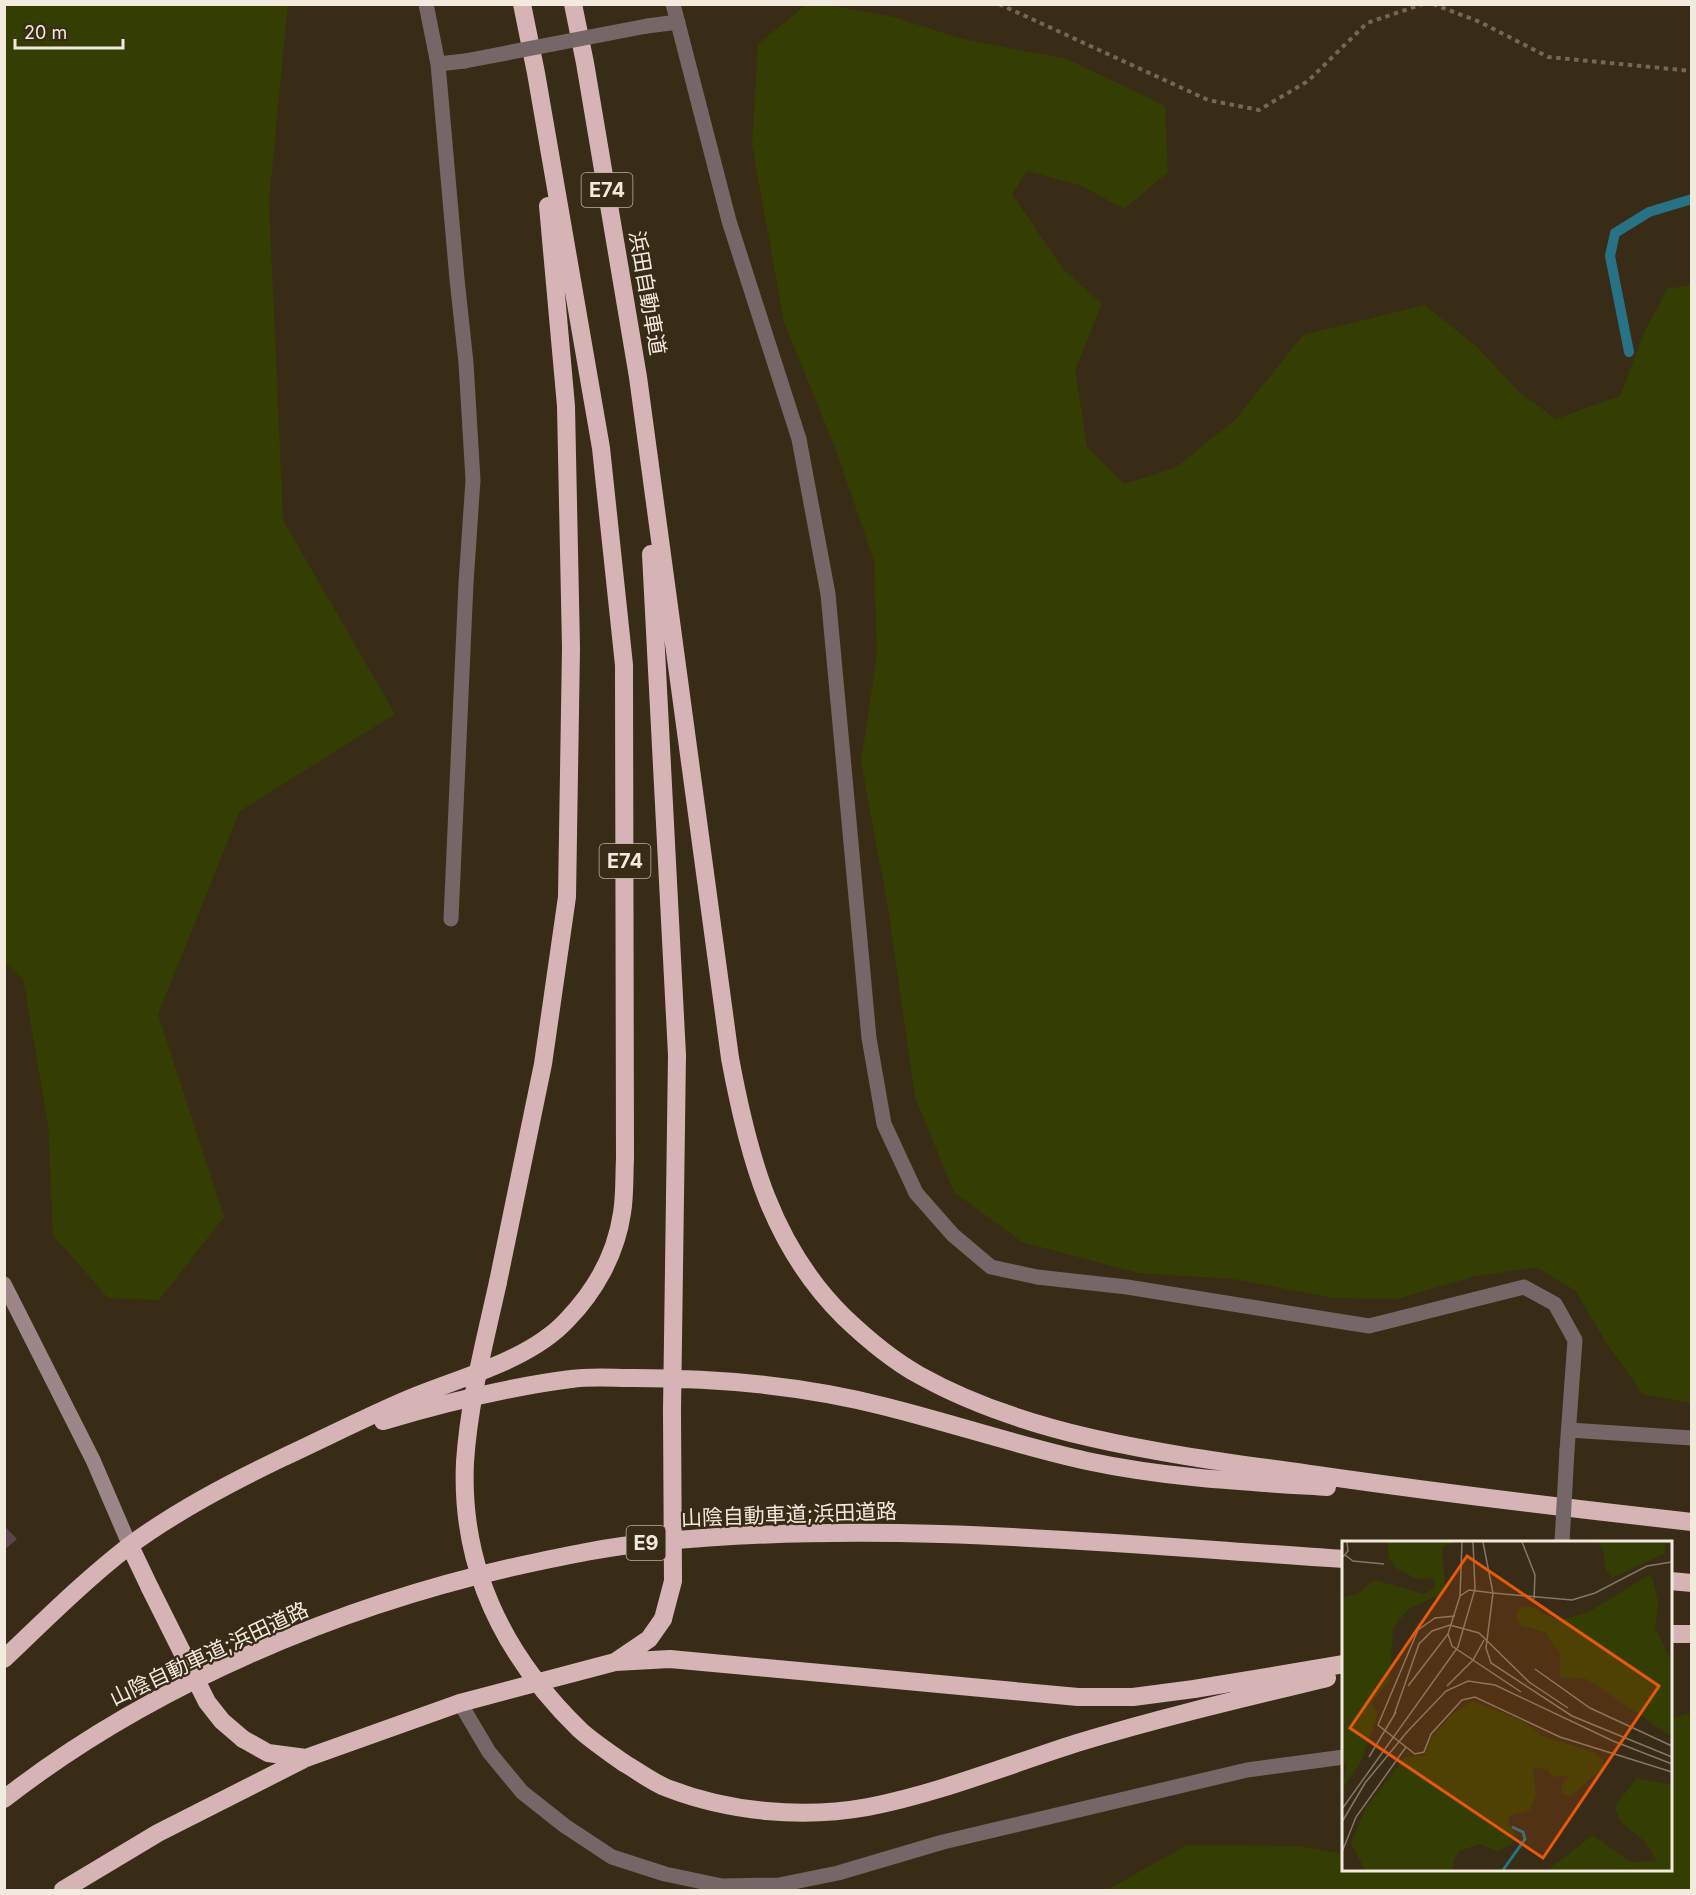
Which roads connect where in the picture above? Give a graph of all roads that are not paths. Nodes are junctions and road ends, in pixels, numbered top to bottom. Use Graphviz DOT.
graph roads {
  1 [pos="426,4"];
  2 [pos="522,4"];
  3 [pos="573,4"];
  4 [pos="673,4"];
  5 [pos="678,22"];
  6 [pos="438,64"];
  7 [pos="536,73"];
  8 [pos="638,377"];
  9 [pos="451,919"];
  10 [pos="4,1284"];
  11 [pos="672,1378"];
  12 [pos="1569,1430"];
  13 [pos="1692,1438"];
  14 [pos="280,1459"];
  15 [pos="1466,1497"];
  16 [pos="1692,1522"];
  17 [pos="1562,1541"];
  18 [pos="130,1546"];
  19 [pos="1342,1559"];
  20 [pos="1672,1581"];
  21 [pos="1692,1583"];
  22 [pos="1672,1634"];
  23 [pos="1692,1634"];
  24 [pos="4,1659"];
  25 [pos="615,1662"];
  26 [pos="1342,1664"];
  27 [pos="1342,1674"];
  28 [pos="460,1703"];
  29 [pos="1342,1757"];
  30 [pos="306,1758"];
  31 [pos="4,1799"];
  32 [pos="63,1890"];
  1 -- 6 [label="street"];
  2 -- 7 [label="highway, E74"];
  3 -- 8 [label="highway, 浜田自動車道 / E74"];
  4 -- 5 [label="street"];
  5 -- 6 [label="street, bridge"];
  5 -- 12 [label="street"];
  6 -- 9 [label="street"];
  7 -- 14 [label="highway, E74"];
  7 -- 27 [label="highway, bridge"];
  8 -- 11 [label="highway"];
  8 -- 15 [label="highway"];
  10 -- 18 [label="street"];
  11 -- 14 [label="highway"];
  11 -- 15 [label="highway"];
  11 -- 25 [label="highway, bridge"];
  12 -- 13 [label="street"];
  12 -- 17 [label="street, bridge"];
  14 -- 18 [label="highway"];
  15 -- 16 [label="highway"];
  18 -- 24 [label="highway"];
  18 -- 30 [label="highway, bridge"];
  19 -- 31 [label="highway, 山陰自動車道;浜田道路 / E9"];
  20 -- 21 [label="highway"];
  22 -- 23 [label="highway"];
  25 -- 26 [label="highway"];
  25 -- 28 [label="highway"];
  28 -- 29 [label="street"];
  28 -- 30 [label="highway"];
  30 -- 32 [label="highway"];
}
